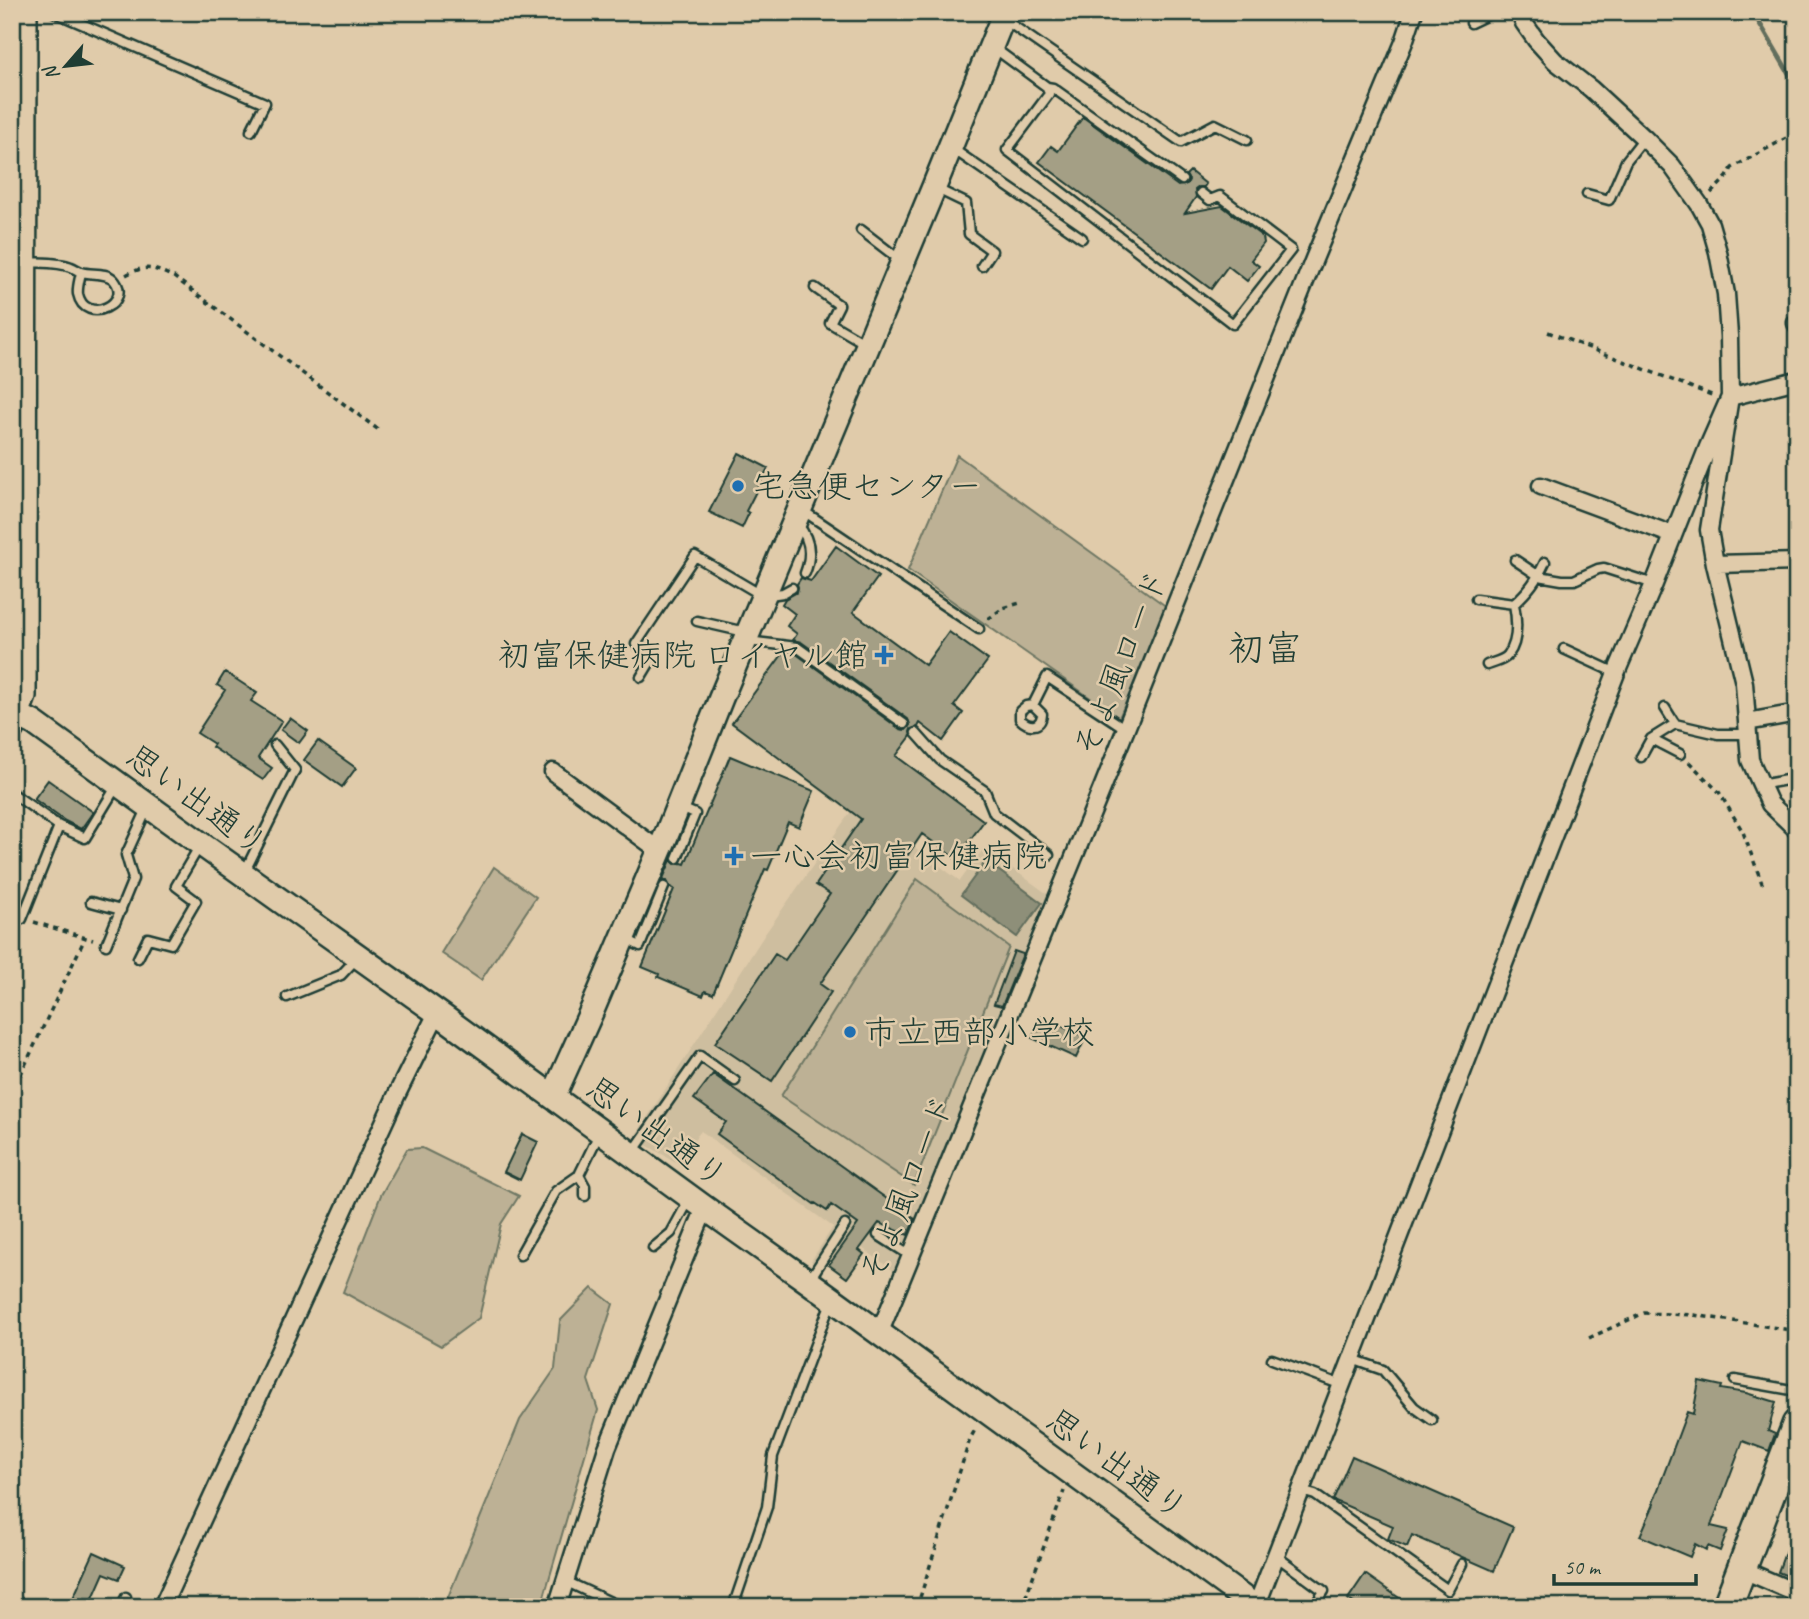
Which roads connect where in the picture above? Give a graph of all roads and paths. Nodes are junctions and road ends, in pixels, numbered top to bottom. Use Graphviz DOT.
graph roads {
  1 [pos="25,12"];
  2 [pos="54,12"];
  3 [pos="1414,12"];
  4 [pos="1494,12"];
  5 [pos="1520,12"];
  6 [pos="1004,15"];
  7 [pos="1471,23"];
  8 [pos="991,46"];
  9 [pos="1046,87"];
  10 [pos="251,131"];
  11 [pos="1797,132"];
  12 [pos="1644,138"];
  13 [pos="1247,140"];
  14 [pos="950,147"];
  15 [pos="1182,180"];
  16 [pos="934,187"];
  17 [pos="1201,193"];
  18 [pos="1587,194"];
  19 [pos="1699,204"];
  20 [pos="861,230"];
  21 [pos="1082,238"];
  22 [pos="25,262"];
  23 [pos="902,262"];
  24 [pos="982,266"];
  25 [pos="81,272"];
  26 [pos="114,281"];
  27 [pos="815,288"];
  28 [pos="1548,332"];
  29 [pos="868,346"];
  30 [pos="1797,380"];
  31 [pos="1730,397"];
  32 [pos="380,431"];
  33 [pos="1541,486"];
  34 [pos="18,515"];
  35 [pos="797,515"];
  36 [pos="1674,535"];
  37 [pos="1515,560"];
  38 [pos="1545,562"];
  39 [pos="1797,562"];
  40 [pos="1715,565"];
  41 [pos="805,573"];
  42 [pos="1539,576"];
  43 [pos="1654,584"];
  44 [pos="792,588"];
  45 [pos="763,596"];
  46 [pos="1476,599"];
  47 [pos="1020,603"];
  48 [pos="1514,604"];
  49 [pos="697,621"];
  50 [pos="979,629"];
  51 [pos="746,637"];
  52 [pos="1564,649"];
  53 [pos="1487,665"];
  54 [pos="1616,673"];
  55 [pos="641,677"];
  56 [pos="1033,705"];
  57 [pos="1665,708"];
  58 [pos="1797,713"];
  59 [pos="14,718"];
  60 [pos="904,724"];
  61 [pos="1675,724"];
  62 [pos="1748,728"];
  63 [pos="1126,729"];
  64 [pos="916,733"];
  65 [pos="1651,739"];
  66 [pos="275,745"];
  67 [pos="1680,754"];
  68 [pos="1641,757"];
  69 [pos="553,772"];
  70 [pos="1797,778"];
  71 [pos="117,784"];
  72 [pos="1760,785"];
  73 [pos="12,793"];
  74 [pos="148,807"];
  75 [pos="59,826"];
  76 [pos="1797,830"];
  77 [pos="201,844"];
  78 [pos="668,854"];
  79 [pos="1049,855"];
  80 [pos="243,874"];
  81 [pos="664,887"];
  82 [pos="1763,887"];
  83 [pos="91,902"];
  84 [pos="121,910"];
  85 [pos="22,919"];
  86 [pos="85,938"];
  87 [pos="623,938"];
  88 [pos="107,944"];
  89 [pos="358,956"];
  90 [pos="138,958"];
  91 [pos="287,997"];
  92 [pos="437,1013"];
  93 [pos="735,1081"];
  94 [pos="12,1093"];
  95 [pos="553,1097"];
  96 [pos="600,1132"];
  97 [pos="632,1154"];
  98 [pos="579,1175"];
  99 [pos="585,1196"];
  100 [pos="698,1203"];
  101 [pos="845,1225"];
  102 [pos="878,1235"];
  103 [pos="653,1248"];
  104 [pos="520,1255"];
  105 [pos="911,1256"];
  106 [pos="809,1282"];
  107 [pos="832,1299"];
  108 [pos="1797,1331"];
  109 [pos="879,1334"];
  110 [pos="1589,1338"];
  111 [pos="1272,1359"];
  112 [pos="1352,1359"];
  113 [pos="1735,1380"];
  114 [pos="1342,1385"];
  115 [pos="1797,1391"];
  116 [pos="984,1410"];
  117 [pos="1432,1420"];
  118 [pos="1797,1424"];
  119 [pos="1071,1472"];
  120 [pos="1301,1491"];
  121 [pos="1276,1556"];
  122 [pos="1462,1564"];
  123 [pos="1741,1569"];
  124 [pos="565,1581"];
  125 [pos="1797,1593"];
  126 [pos="126,1597"];
  127 [pos="121,1607"];
  128 [pos="162,1607"];
  129 [pos="557,1607"];
  130 [pos="621,1607"];
  131 [pos="733,1607"];
  132 [pos="917,1607"];
  133 [pos="1022,1607"];
  134 [pos="1256,1607"];
  135 [pos="1314,1607"];
  136 [pos="1727,1607"];
  1 -- 22 [label="street"];
  2 -- 10 [label="lane"];
  3 -- 63 [label="street, そよ風ロード"];
  4 -- 7 [label="lane"];
  5 -- 12 [label="street"];
  6 -- 8 [label="street"];
  6 -- 13 [label="lane"];
  8 -- 9 [label="lane"];
  8 -- 14 [label="street"];
  9 -- 15 [label="lane"];
  9 -- 17 [label="lane"];
  11 -- 19 [label="path"];
  12 -- 18 [label="lane"];
  12 -- 19 [label="street"];
  14 -- 16 [label="street"];
  14 -- 21 [label="lane"];
  16 -- 23 [label="street"];
  16 -- 24 [label="lane"];
  19 -- 31 [label="street"];
  20 -- 23 [label="lane"];
  22 -- 25 [label="lane"];
  22 -- 34 [label="street"];
  23 -- 29 [label="street"];
  25 -- 26 [label="lane"];
  25 -- 26 [label="lane"];
  26 -- 32 [label="path"];
  27 -- 29 [label="lane"];
  28 -- 31 [label="path"];
  29 -- 35 [label="street"];
  30 -- 31 [label="street"];
  31 -- 36 [label="street"];
  31 -- 40 [label="street"];
  33 -- 36 [label="street"];
  34 -- 59 [label="street"];
  35 -- 41 [label="lane"];
  35 -- 45 [label="street"];
  35 -- 50 [label="lane"];
  36 -- 43 [label="street"];
  37 -- 42 [label="lane"];
  38 -- 42 [label="lane"];
  39 -- 40 [label="street"];
  40 -- 62 [label="street"];
  42 -- 43 [label="lane"];
  42 -- 48 [label="lane"];
  43 -- 54 [label="street"];
  44 -- 45 [label="lane"];
  45 -- 51 [label="street"];
  45 -- 55 [label="lane"];
  46 -- 48 [label="lane"];
  47 -- 50 [label="path"];
  48 -- 53 [label="lane"];
  49 -- 51 [label="lane"];
  51 -- 60 [label="lane"];
  51 -- 78 [label="street"];
  52 -- 54 [label="lane"];
  54 -- 112 [label="street"];
  56 -- 63 [label="lane"];
  57 -- 61 [label="lane"];
  58 -- 62 [label="street"];
  59 -- 71 [label="street, 思い出通り"];
  61 -- 62 [label="lane"];
  61 -- 65 [label="lane"];
  62 -- 72 [label="street"];
  63 -- 105 [label="street, そよ風ロード"];
  64 -- 79 [label="lane"];
  65 -- 67 [label="lane"];
  65 -- 68 [label="lane"];
  66 -- 80 [label="lane"];
  67 -- 82 [label="path"];
  69 -- 78 [label="street"];
  70 -- 72 [label="lane"];
  71 -- 74 [label="street, 思い出通り"];
  71 -- 75 [label="lane"];
  72 -- 76 [label="street"];
  73 -- 75 [label="lane"];
  74 -- 77 [label="street, 思い出通り"];
  74 -- 84 [label="lane"];
  75 -- 85 [label="lane"];
  77 -- 80 [label="street, 思い出通り"];
  77 -- 90 [label="lane"];
  78 -- 87 [label="street"];
  80 -- 89 [label="street, 思い出通り"];
  81 -- 87 [label="lane"];
  83 -- 84 [label="lane"];
  84 -- 88 [label="lane"];
  85 -- 86 [label="path"];
  86 -- 88 [label="path"];
  86 -- 94 [label="path"];
  87 -- 95 [label="street"];
  89 -- 91 [label="lane"];
  89 -- 92 [label="street, 思い出通り"];
  92 -- 95 [label="street, 思い出通り"];
  92 -- 128 [label="street"];
  93 -- 97 [label="lane"];
  95 -- 96 [label="street, 思い出通り"];
  96 -- 97 [label="street, 思い出通り"];
  96 -- 98 [label="lane"];
  97 -- 100 [label="street, 思い出通り"];
  98 -- 99 [label="lane"];
  98 -- 104 [label="lane"];
  100 -- 103 [label="lane"];
  100 -- 106 [label="street, 思い出通り"];
  100 -- 124 [label="street"];
  101 -- 106 [label="lane"];
  102 -- 105 [label="lane"];
  105 -- 109 [label="street, そよ風ロード"];
  106 -- 107 [label="street, 思い出通り"];
  107 -- 109 [label="street, 思い出通り"];
  107 -- 131 [label="lane"];
  108 -- 110 [label="path"];
  109 -- 116 [label="street, 思い出通り"];
  111 -- 114 [label="lane"];
  112 -- 114 [label="street"];
  112 -- 117 [label="lane"];
  113 -- 115 [label="lane"];
  114 -- 120 [label="street"];
  116 -- 119 [label="street, 思い出通り"];
  116 -- 132 [label="path"];
  118 -- 123 [label="highway"];
  119 -- 133 [label="path"];
  119 -- 134 [label="street, 思い出通り"];
  120 -- 121 [label="street"];
  120 -- 122 [label="lane"];
  121 -- 134 [label="street"];
  121 -- 135 [label="lane"];
  123 -- 125 [label="street"];
  123 -- 136 [label="highway"];
  124 -- 129 [label="street"];
  124 -- 130 [label="lane"];
  126 -- 127 [label="lane"];
}
